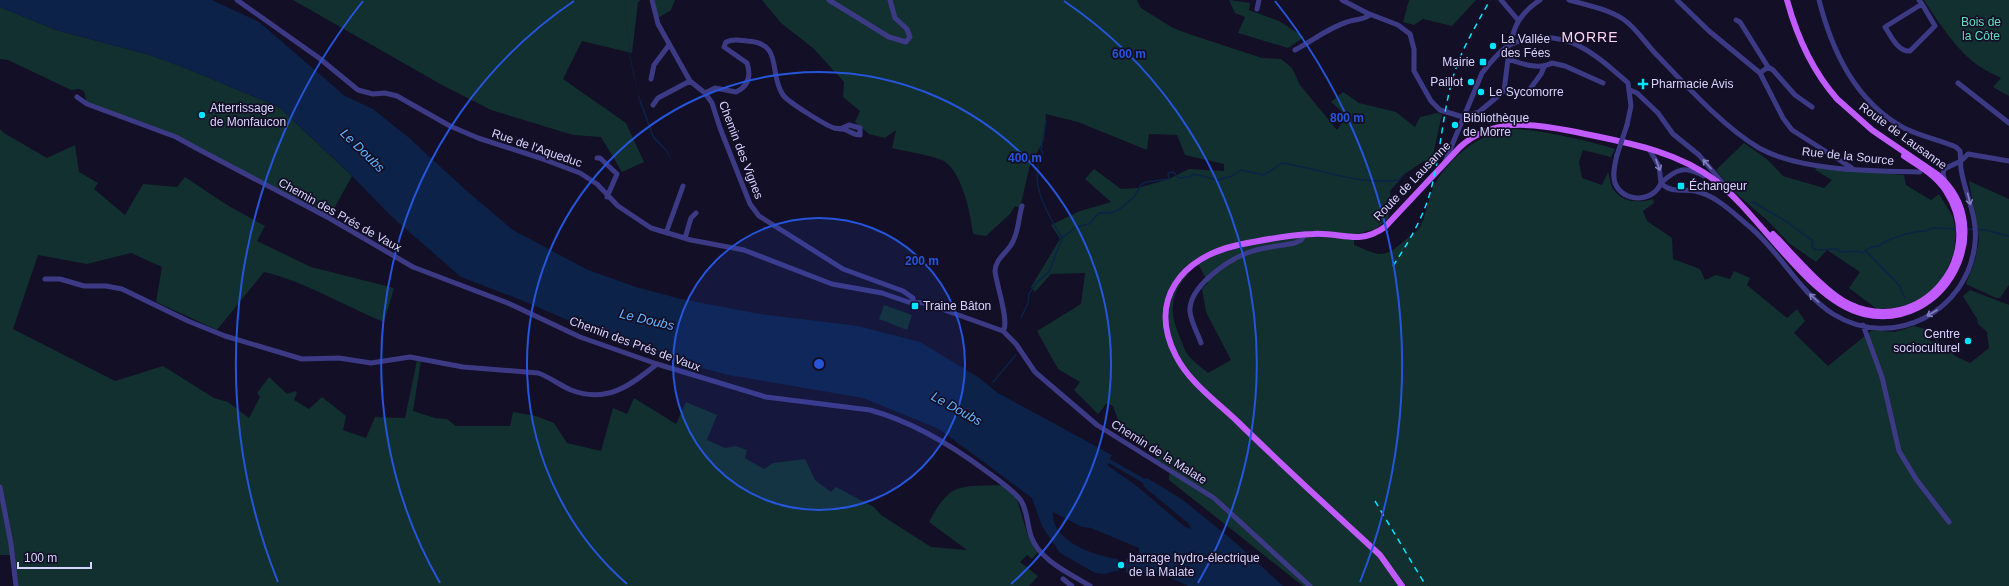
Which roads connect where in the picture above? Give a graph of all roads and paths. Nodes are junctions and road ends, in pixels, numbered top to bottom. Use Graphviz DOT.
graph roads {
  1 [pos="237,0"];
  2 [pos="652,0"];
  3 [pos="829,0"];
  4 [pos="890,0"];
  5 [pos="1259,0"];
  6 [pos="1342,0"];
  7 [pos="1501,0"];
  8 [pos="1540,0"];
  9 [pos="1569,0"];
  10 [pos="1677,0"];
  11 [pos="1787,0"];
  12 [pos="1819,0"];
  13 [pos="1920,2"];
  14 [pos="1257,9"];
  15 [pos="1370,15"];
  16 [pos="1518,20"];
  17 [pos="1736,20"];
  18 [pos="1512,44"];
  19 [pos="669,45"];
  20 [pos="1507,47"];
  21 [pos="1295,50"];
  22 [pos="1508,59"];
  23 [pos="1544,67"];
  24 [pos="1768,67"];
  25 [pos="1760,73"];
  26 [pos="651,79"];
  27 [pos="690,81"];
  28 [pos="1603,83"];
  29 [pos="1958,83"];
  30 [pos="1630,90"];
  31 [pos="1504,91"];
  32 [pos="705,93"];
  33 [pos="77,97"];
  34 [pos="1836,98"];
  35 [pos="653,105"];
  36 [pos="1812,107"];
  37 [pos="1463,117"];
  38 [pos="2009,123"];
  39 [pos="840,129"];
  40 [pos="1649,148"];
  41 [pos="597,158"];
  42 [pos="2002,160"];
  43 [pos="1961,161"];
  44 [pos="2009,161"];
  45 [pos="1445,163"];
  46 [pos="2009,166"];
  47 [pos="1854,169"];
  48 [pos="1920,172"];
  49 [pos="1716,181"];
  50 [pos="1945,181"];
  51 [pos="1661,183"];
  52 [pos="683,186"];
  53 [pos="1732,194"];
  54 [pos="607,197"];
  55 [pos="1737,200"];
  56 [pos="1022,206"];
  57 [pos="696,213"];
  58 [pos="666,233"];
  59 [pos="1305,234"];
  60 [pos="685,238"];
  61 [pos="45,279"];
  62 [pos="913,302"];
  63 [pos="1863,325"];
  64 [pos="1003,331"];
  65 [pos="1201,343"];
  66 [pos="657,364"];
  67 [pos="0,487"];
  68 [pos="1949,522"];
  69 [pos="1063,580"];
  70 [pos="16,586"];
  71 [pos="1072,586"];
  72 [pos="1090,586"];
  73 [pos="1310,586"];
  74 [pos="1402,586"];
  1 -- 54 [label="street, Rue de l'Aqueduc"];
  2 -- 19 [label="street, Chemin des Vignes"];
  3 -- 4 [label="street"];
  5 -- 14 [label="street"];
  6 -- 15 [label="street"];
  7 -- 16 [label="street"];
  8 -- 16 [label="street"];
  9 -- 47 [label="street, Rue de la Source"];
  10 -- 25 [label="street"];
  11 -- 34 [label="main road, Route de Lausanne"];
  12 -- 43 [label="street"];
  13 -- 13 [label="street"];
  15 -- 21 [label="street"];
  15 -- 37 [label="street"];
  16 -- 18 [label="street"];
  17 -- 24 [label="street"];
  18 -- 20 [label="street"];
  18 -- 30 [label="street"];
  19 -- 26 [label="street"];
  19 -- 27 [label="street, Chemin des Vignes"];
  20 -- 22 [label="street"];
  20 -- 37 [label="street"];
  22 -- 23 [label="street"];
  22 -- 31 [label="street"];
  23 -- 28 [label="street"];
  23 -- 31 [label="street"];
  24 -- 25 [label="street"];
  24 -- 36 [label="street"];
  25 -- 47 [label="street"];
  27 -- 32 [label="street, Chemin des Vignes"];
  27 -- 35 [label="street"];
  29 -- 38 [label="street"];
  30 -- 51 [label="street, bridge"];
  53 -- 30 [label="street, one-way"];
  31 -- 37 [label="street"];
  32 -- 39 [label="street"];
  32 -- 62 [label="street, Chemin des Vignes"];
  33 -- 66 [label="street, Chemin des Prés de Vaux"];
  34 -- 50 [label="main road, Route de Lausanne"];
  34 -- 55 [label="main road, Route de Lausanne"];
  37 -- 45 [label="street"];
  40 -- 45 [label="main road, Route de Lausanne"];
  40 -- 49 [label="main road, Route de Lausanne"];
  40 -- 51 [label="street, one-way"];
  41 -- 54 [label="street"];
  42 -- 43 [label="street"];
  42 -- 44 [label="street"];
  42 -- 46 [label="street"];
  43 -- 50 [label="street"];
  43 -- 63 [label="street, one-way"];
  45 -- 59 [label="main road, Route de Lausanne"];
  47 -- 48 [label="street, Rue de la Source"];
  49 -- 51 [label="street"];
  49 -- 53 [label="main road, Route de Lausanne"];
  50 -- 55 [label="main road, Route de Lausanne"];
  63 -- 51 [label="street, one-way"];
  52 -- 58 [label="street"];
  53 -- 55 [label="main road, Route de Lausanne"];
  54 -- 58 [label="street, Rue de l'Aqueduc"];
  56 -- 64 [label="street"];
  57 -- 60 [label="street"];
  58 -- 60 [label="street, Rue de l'Aqueduc"];
  59 -- 65 [label="street"];
  59 -- 74 [label="main road, Route de Lausanne"];
  60 -- 62 [label="street, Rue de l'Aqueduc"];
  61 -- 66 [label="street"];
  62 -- 64 [label="street, Rue de l'Aqueduc"];
  63 -- 68 [label="street"];
  64 -- 73 [label="street, Chemin de la Malate"];
  66 -- 72 [label="street, Chemin des Prés de Vaux"];
  67 -- 70 [label="street"];
  69 -- 71 [label="street"];
}
